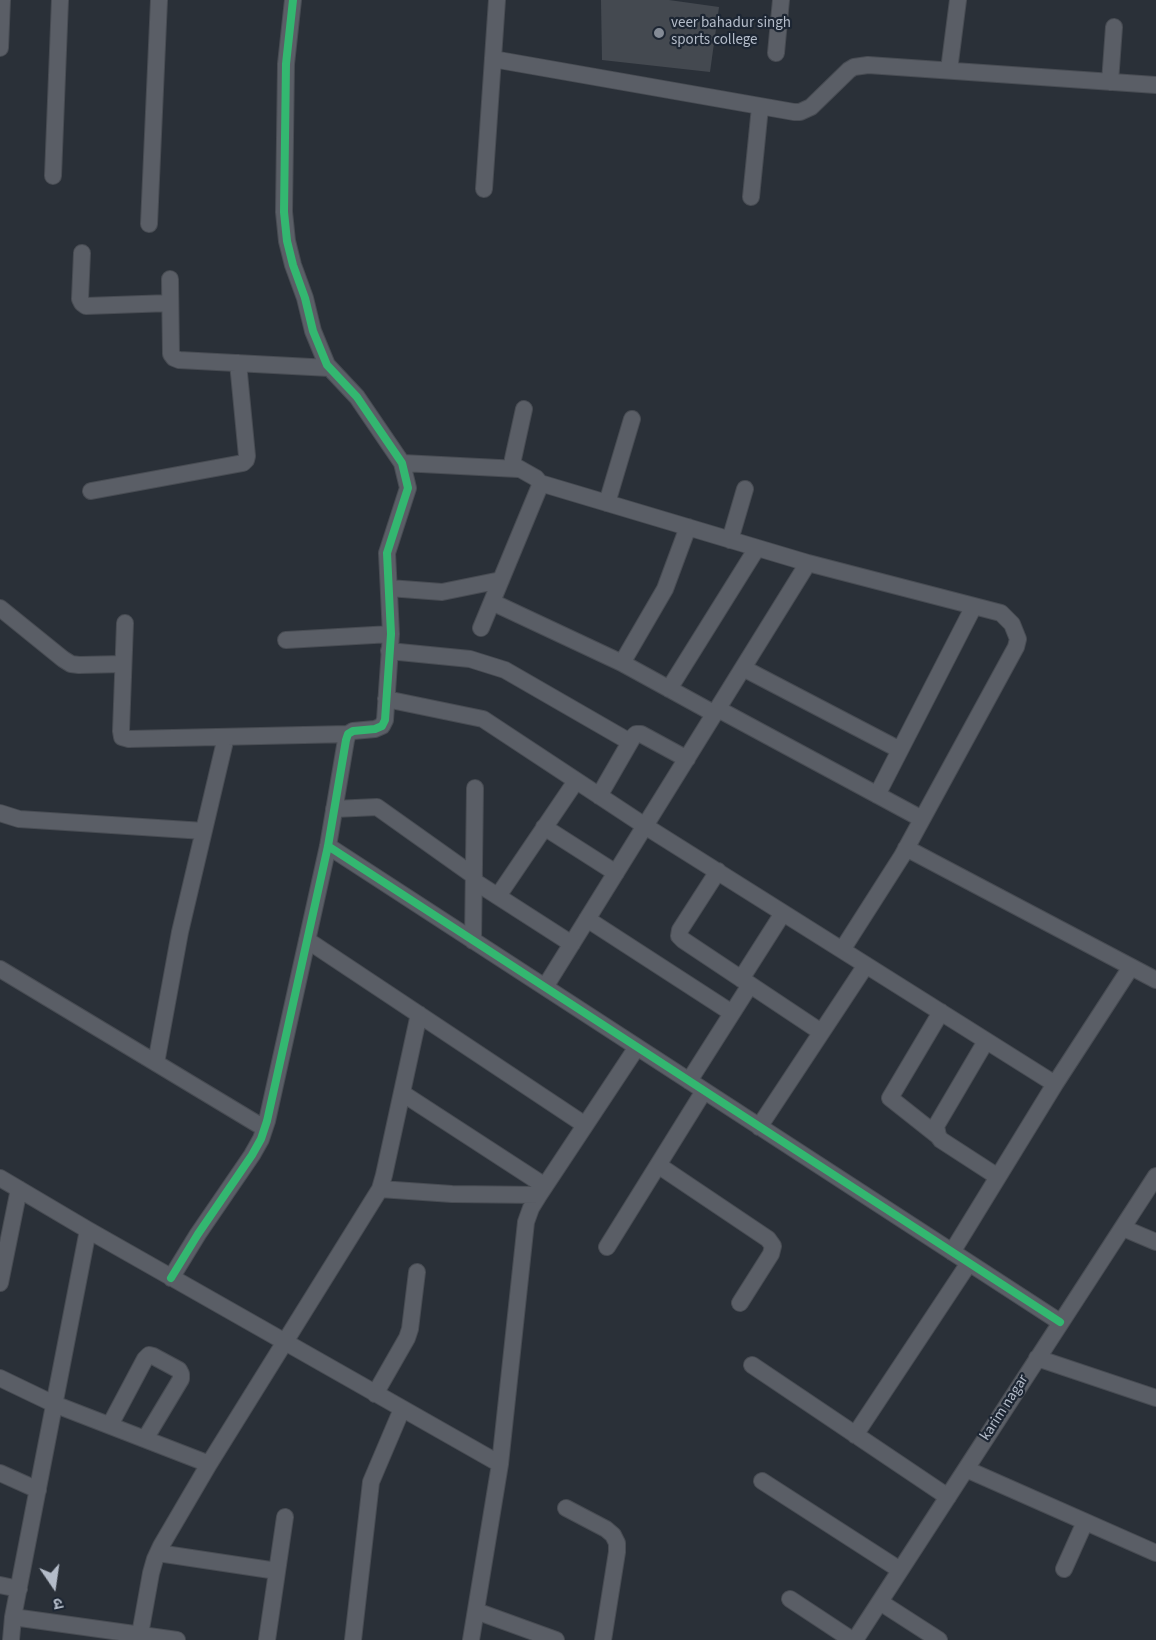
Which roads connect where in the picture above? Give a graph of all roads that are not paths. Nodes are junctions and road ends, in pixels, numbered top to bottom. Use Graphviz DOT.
graph roads {
  1 [pos="2,0"];
  2 [pos="60,0"];
  3 [pos="159,0"];
  4 [pos="293,0"];
  5 [pos="496,0"];
  6 [pos="781,0"];
  7 [pos="958,0"];
  8 [pos="1114,27"];
  9 [pos="0,48"];
  10 [pos="776,53"];
  11 [pos="493,59"];
  12 [pos="949,70"];
  13 [pos="1110,82"];
  14 [pos="1156,85"];
  15 [pos="760,107"];
  16 [pos="53,176"];
  17 [pos="484,189"];
  18 [pos="751,196"];
  19 [pos="149,224"];
  20 [pos="82,253"];
  21 [pos="170,279"];
  22 [pos="170,303"];
  23 [pos="238,363"];
  24 [pos="330,368"];
  25 [pos="524,409"];
  26 [pos="632,419"];
  27 [pos="402,463"];
  28 [pos="518,469"];
  29 [pos="540,483"];
  30 [pos="745,489"];
  31 [pos="91,491"];
  32 [pos="607,503"];
  33 [pos="688,527"];
  34 [pos="730,540"];
  35 [pos="757,548"];
  36 [pos="808,563"];
  37 [pos="501,580"];
  38 [pos="389,588"];
  39 [pos="492,602"];
  40 [pos="974,606"];
  41 [pos="0,608"];
  42 [pos="125,623"];
  43 [pos="481,628"];
  44 [pos="391,634"];
  45 [pos="286,640"];
  46 [pos="390,651"];
  47 [pos="622,663"];
  48 [pos="123,664"];
  49 [pos="743,668"];
  50 [pos="669,689"];
  51 [pos="386,699"];
  52 [pos="716,712"];
  53 [pos="348,734"];
  54 [pos="226,737"];
  55 [pos="630,742"];
  56 [pos="900,750"];
  57 [pos="687,759"];
  58 [pos="576,780"];
  59 [pos="475,788"];
  60 [pos="877,795"];
  61 [pos="599,796"];
  62 [pos="334,809"];
  63 [pos="0,813"];
  64 [pos="922,819"];
  65 [pos="645,826"];
  66 [pos="544,827"];
  67 [pos="204,831"];
  68 [pos="328,846"];
  69 [pos="906,848"];
  70 [pos="717,871"];
  71 [pos="616,873"];
  72 [pos="474,879"];
  73 [pos="498,896"];
  74 [pos="783,913"];
  75 [pos="587,919"];
  76 [pos="307,940"];
  77 [pos="473,941"];
  78 [pos="572,944"];
  79 [pos="842,950"];
  80 [pos="866,965"];
  81 [pos="1131,967"];
  82 [pos="0,969"];
  83 [pos="1156,980"];
  84 [pos="746,982"];
  85 [pos="545,987"];
  86 [pos="941,1012"];
  87 [pos="732,1013"];
  88 [pos="419,1014"];
  89 [pos="821,1032"];
  90 [pos="986,1041"];
  91 [pos="637,1047"];
  92 [pos="156,1063"];
  93 [pos="688,1081"];
  94 [pos="1055,1084"];
  95 [pos="704,1091"];
  96 [pos="402,1093"];
  97 [pos="585,1125"];
  98 [pos="759,1127"];
  99 [pos="264,1128"];
  100 [pos="938,1136"];
  101 [pos="658,1165"];
  102 [pos="1156,1176"];
  103 [pos="998,1177"];
  104 [pos="0,1178"];
  105 [pos="19,1189"];
  106 [pos="380,1189"];
  107 [pos="542,1190"];
  108 [pos="1123,1228"];
  109 [pos="88,1230"];
  110 [pos="1156,1242"];
  111 [pos="607,1247"];
  112 [pos="952,1252"];
  113 [pos="969,1263"];
  114 [pos="417,1272"];
  115 [pos="171,1278"];
  116 [pos="0,1283"];
  117 [pos="740,1303"];
  118 [pos="1060,1322"];
  119 [pos="284,1342"];
  120 [pos="1037,1358"];
  121 [pos="752,1365"];
  122 [pos="0,1378"];
  123 [pos="375,1394"];
  124 [pos="1156,1398"];
  125 [pos="54,1404"];
  126 [pos="402,1409"];
  127 [pos="110,1425"];
  128 [pos="855,1435"];
  129 [pos="145,1439"];
  130 [pos="209,1464"];
  131 [pos="500,1464"];
  132 [pos="966,1469"];
  133 [pos="0,1473"];
  134 [pos="762,1480"];
  135 [pos="38,1490"];
  136 [pos="948,1497"];
  137 [pos="566,1508"];
  138 [pos="285,1517"];
  139 [pos="1085,1522"];
  140 [pos="158,1553"];
  141 [pos="1156,1553"];
  142 [pos="1064,1569"];
  143 [pos="900,1570"];
  144 [pos="277,1571"];
  145 [pos="0,1585"];
  146 [pos="19,1589"];
  147 [pos="790,1599"];
  148 [pos="880,1602"];
  149 [pos="476,1611"];
  150 [pos="13,1617"];
  151 [pos="139,1638"];
  152 [pos="11,1640"];
  153 [pos="177,1640"];
  154 [pos="267,1640"];
  155 [pos="353,1640"];
  156 [pos="471,1640"];
  157 [pos="556,1640"];
  158 [pos="603,1640"];
  159 [pos="854,1640"];
  160 [pos="939,1640"];
  1 -- 9 [label="street"];
  2 -- 16 [label="street"];
  3 -- 19 [label="street"];
  4 -- 24 [label="street"];
  5 -- 11 [label="street"];
  6 -- 10 [label="street"];
  7 -- 12 [label="street"];
  8 -- 13 [label="street"];
  11 -- 15 [label="street"];
  11 -- 17 [label="street"];
  12 -- 13 [label="street"];
  12 -- 15 [label="street"];
  13 -- 14 [label="street"];
  15 -- 18 [label="street"];
  20 -- 22 [label="street"];
  21 -- 22 [label="street"];
  22 -- 23 [label="street"];
  23 -- 24 [label="street"];
  23 -- 31 [label="street"];
  24 -- 27 [label="street"];
  25 -- 28 [label="street"];
  26 -- 32 [label="street"];
  27 -- 28 [label="street"];
  27 -- 38 [label="street"];
  28 -- 29 [label="street"];
  29 -- 32 [label="street"];
  29 -- 37 [label="street"];
  30 -- 34 [label="street"];
  32 -- 33 [label="street"];
  33 -- 34 [label="street"];
  33 -- 47 [label="street"];
  34 -- 35 [label="street"];
  35 -- 36 [label="street"];
  35 -- 50 [label="street"];
  36 -- 40 [label="street"];
  36 -- 49 [label="street"];
  37 -- 38 [label="street"];
  37 -- 39 [label="street"];
  38 -- 44 [label="street"];
  39 -- 43 [label="street"];
  39 -- 47 [label="street"];
  40 -- 56 [label="street"];
  40 -- 64 [label="street"];
  41 -- 48 [label="street"];
  42 -- 48 [label="street"];
  44 -- 45 [label="street"];
  44 -- 46 [label="street"];
  46 -- 51 [label="street"];
  46 -- 55 [label="street"];
  47 -- 50 [label="street"];
  48 -- 54 [label="street"];
  49 -- 52 [label="street"];
  49 -- 56 [label="street"];
  50 -- 52 [label="street"];
  51 -- 53 [label="street"];
  51 -- 58 [label="street"];
  52 -- 57 [label="street"];
  52 -- 60 [label="street"];
  53 -- 54 [label="street"];
  53 -- 62 [label="street"];
  54 -- 67 [label="street"];
  55 -- 57 [label="street"];
  55 -- 61 [label="street"];
  56 -- 60 [label="street"];
  57 -- 65 [label="street"];
  58 -- 61 [label="street"];
  58 -- 66 [label="street"];
  59 -- 72 [label="street"];
  60 -- 64 [label="street"];
  61 -- 65 [label="street"];
  62 -- 68 [label="street"];
  62 -- 72 [label="street"];
  63 -- 67 [label="street"];
  64 -- 69 [label="street"];
  65 -- 70 [label="street"];
  65 -- 71 [label="street"];
  66 -- 71 [label="street"];
  66 -- 73 [label="street"];
  67 -- 92 [label="street"];
  68 -- 76 [label="street"];
  68 -- 77 [label="street"];
  69 -- 79 [label="street"];
  69 -- 81 [label="street"];
  70 -- 74 [label="street"];
  70 -- 84 [label="street"];
  71 -- 75 [label="street"];
  72 -- 73 [label="street"];
  72 -- 77 [label="street"];
  73 -- 78 [label="street"];
  74 -- 79 [label="street"];
  74 -- 84 [label="street"];
  75 -- 78 [label="street"];
  75 -- 87 [label="street"];
  76 -- 88 [label="street"];
  76 -- 99 [label="street"];
  77 -- 85 [label="street"];
  78 -- 85 [label="street"];
  79 -- 80 [label="street"];
  80 -- 86 [label="street"];
  80 -- 89 [label="street"];
  81 -- 83 [label="street"];
  81 -- 94 [label="street"];
  82 -- 92 [label="street"];
  84 -- 87 [label="street"];
  84 -- 89 [label="street"];
  85 -- 91 [label="street"];
  86 -- 90 [label="street"];
  86 -- 100 [label="street"];
  87 -- 93 [label="street"];
  88 -- 96 [label="street"];
  88 -- 97 [label="street"];
  89 -- 98 [label="street"];
  90 -- 94 [label="street"];
  90 -- 100 [label="street"];
  91 -- 93 [label="street"];
  91 -- 97 [label="street"];
  92 -- 99 [label="street"];
  93 -- 95 [label="street"];
  94 -- 103 [label="street"];
  95 -- 98 [label="street"];
  95 -- 101 [label="street"];
  96 -- 106 [label="street"];
  96 -- 107 [label="street"];
  97 -- 107 [label="street"];
  98 -- 112 [label="street"];
  99 -- 115 [label="street"];
  100 -- 103 [label="street"];
  101 -- 111 [label="street"];
  101 -- 117 [label="street"];
  102 -- 108 [label="street, karim nagar"];
  103 -- 112 [label="street"];
  104 -- 105 [label="street"];
  105 -- 109 [label="street"];
  105 -- 116 [label="street"];
  106 -- 107 [label="street"];
  106 -- 119 [label="street"];
  107 -- 131 [label="street"];
  108 -- 110 [label="street"];
  108 -- 118 [label="street, karim nagar"];
  109 -- 115 [label="street"];
  109 -- 125 [label="street"];
  112 -- 113 [label="street"];
  113 -- 118 [label="street"];
  113 -- 128 [label="street"];
  114 -- 123 [label="street"];
  115 -- 119 [label="street"];
  118 -- 120 [label="street, karim nagar"];
  119 -- 123 [label="street"];
  119 -- 130 [label="street"];
  120 -- 124 [label="street"];
  120 -- 132 [label="street, karim nagar"];
  121 -- 128 [label="street"];
  122 -- 125 [label="street"];
  123 -- 126 [label="street"];
  125 -- 127 [label="street"];
  125 -- 135 [label="street"];
  126 -- 131 [label="street"];
  126 -- 155 [label="street"];
  127 -- 129 [label="street"];
  127 -- 129 [label="street"];
  128 -- 136 [label="street"];
  129 -- 130 [label="street"];
  130 -- 140 [label="street"];
  131 -- 149 [label="street"];
  132 -- 136 [label="street, karim nagar"];
  132 -- 139 [label="street"];
  133 -- 135 [label="street"];
  134 -- 143 [label="street"];
  135 -- 146 [label="street"];
  136 -- 143 [label="street, karim nagar"];
  137 -- 158 [label="street"];
  138 -- 144 [label="street"];
  139 -- 141 [label="street"];
  139 -- 142 [label="street"];
  140 -- 144 [label="street"];
  140 -- 151 [label="street"];
  143 -- 148 [label="street, karim nagar"];
  144 -- 154 [label="street"];
  145 -- 146 [label="street"];
  146 -- 150 [label="street"];
  147 -- 159 [label="street"];
  148 -- 159 [label="street, karim nagar"];
  148 -- 160 [label="street"];
  149 -- 156 [label="street"];
  149 -- 157 [label="street"];
  150 -- 151 [label="street"];
  150 -- 152 [label="street"];
  151 -- 153 [label="street"];
}
